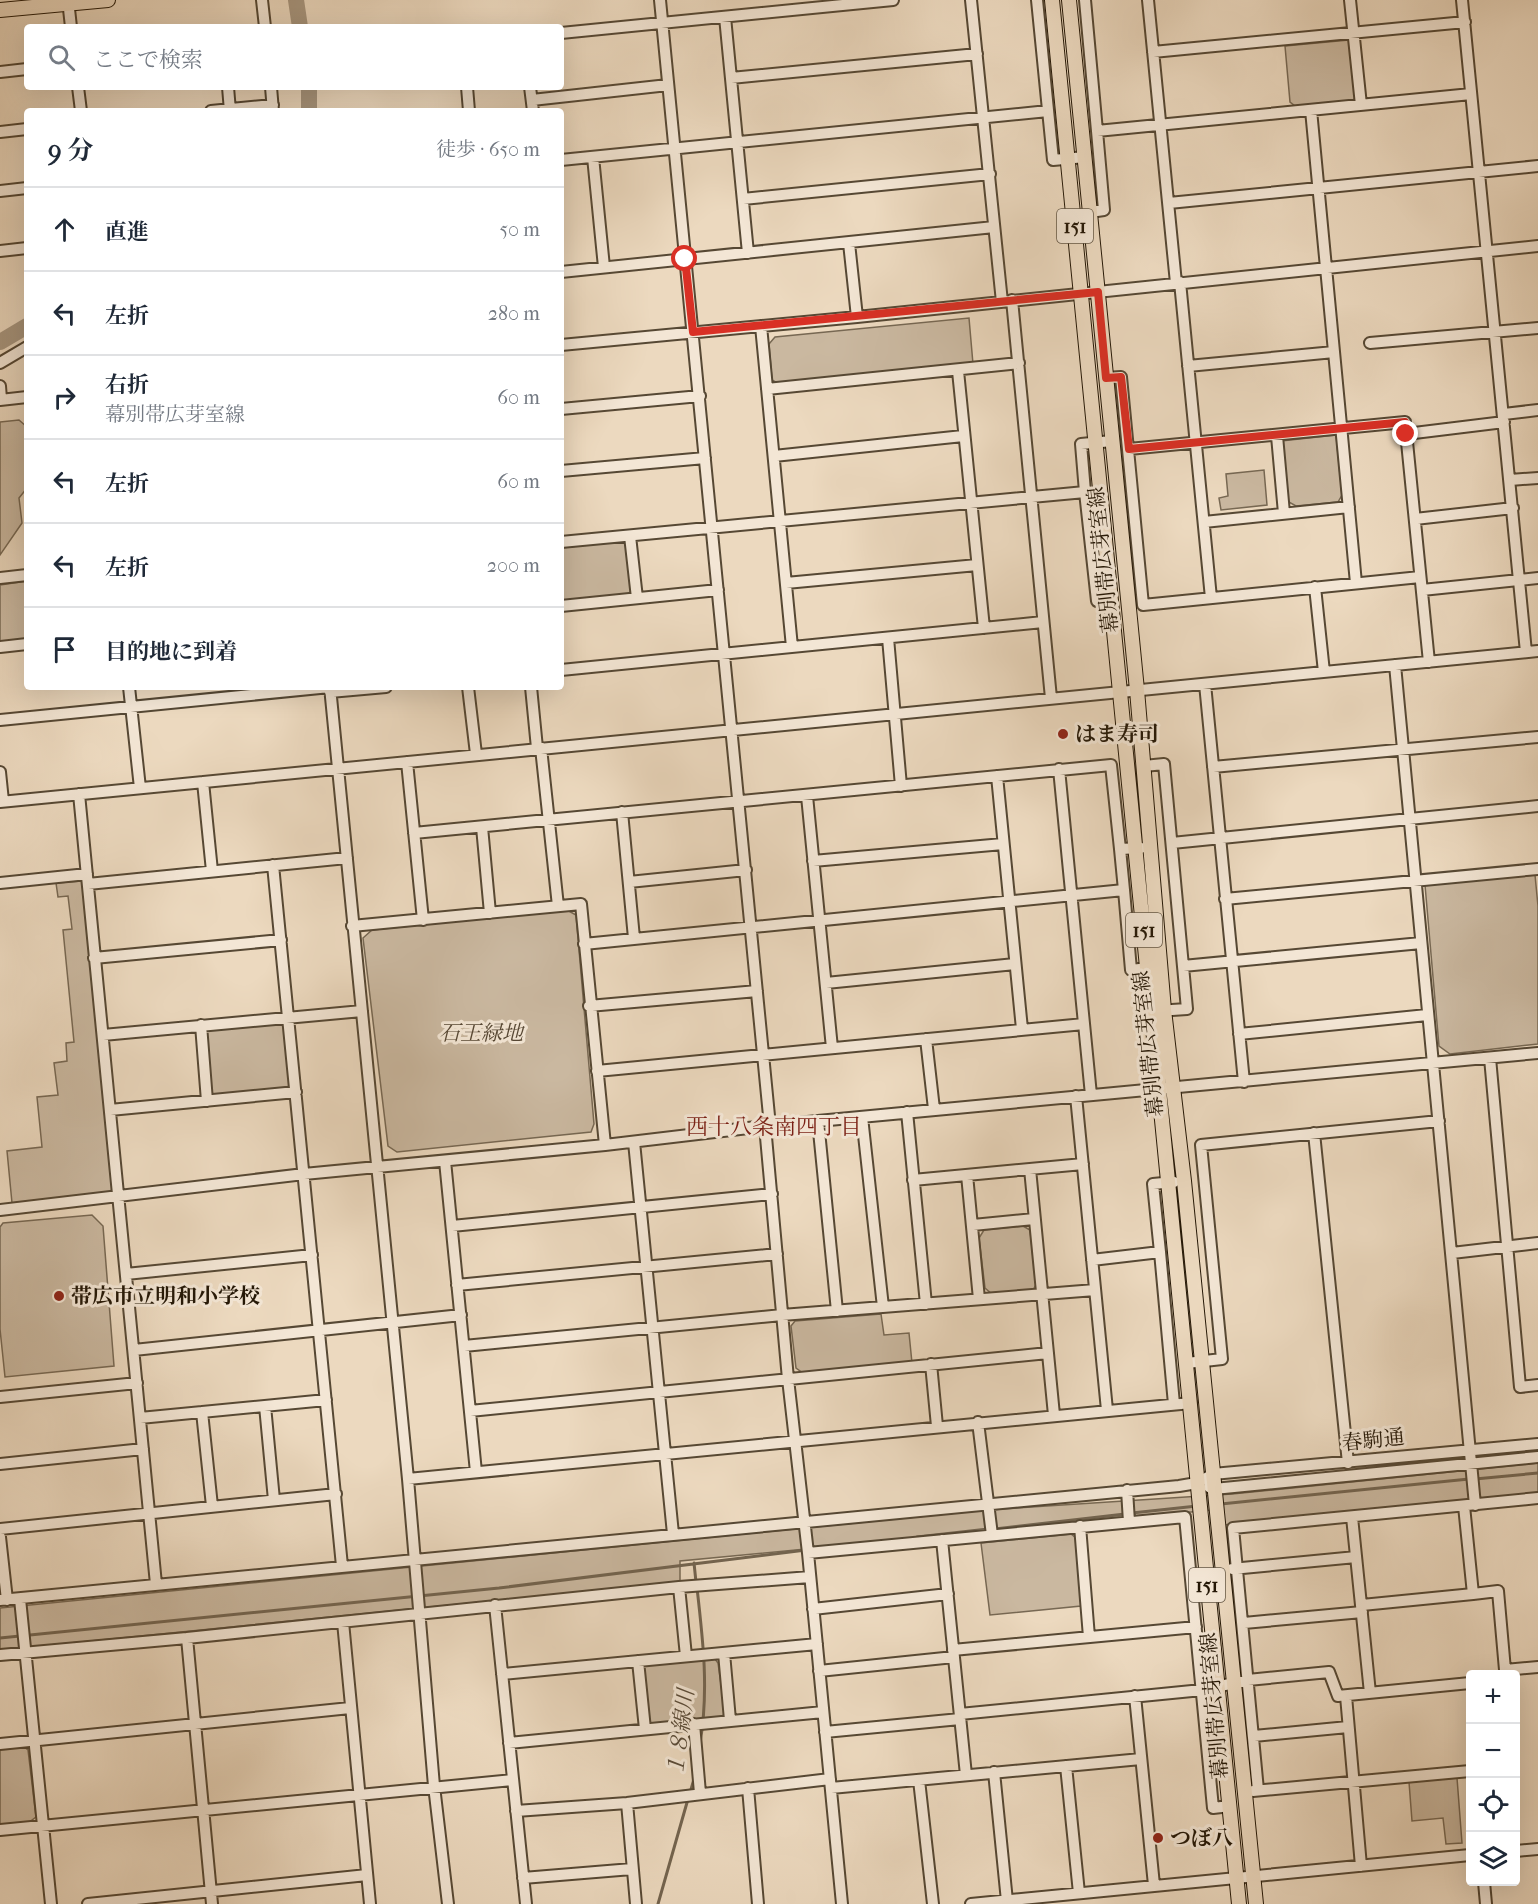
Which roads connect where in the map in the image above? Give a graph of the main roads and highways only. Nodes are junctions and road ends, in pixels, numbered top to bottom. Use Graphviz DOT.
graph roads {
  1 [pos="108,0"];
  2 [pos="1052,0"];
  3 [pos="1070,0"];
  4 [pos="68,2"];
  5 [pos="2,7"];
  6 [pos="1143,848"];
  7 [pos="1158,1011"];
  8 [pos="1167,1087"];
  9 [pos="1194,1362"];
  10 [pos="1239,1904"];
  11 [pos="1256,1904"];
  1 -- 4 [label="main road"];
  2 -- 6 [label="main road, 幕別帯広芽室線 / 151"];
  3 -- 6 [label="main road, 幕別帯広芽室線 / 151"];
  4 -- 5 [label="main road"];
  6 -- 7 [label="main road, 幕別帯広芽室線 / 151"];
  6 -- 7 [label="main road, 幕別帯広芽室線 / 151"];
  7 -- 8 [label="main road, 幕別帯広芽室線 / 151"];
  8 -- 9 [label="main road, 幕別帯広芽室線 / 151"];
  8 -- 9 [label="main road, 幕別帯広芽室線 / 151"];
  9 -- 10 [label="main road, 幕別帯広芽室線 / 151"];
  9 -- 11 [label="main road, 幕別帯広芽室線 / 151"];
}
